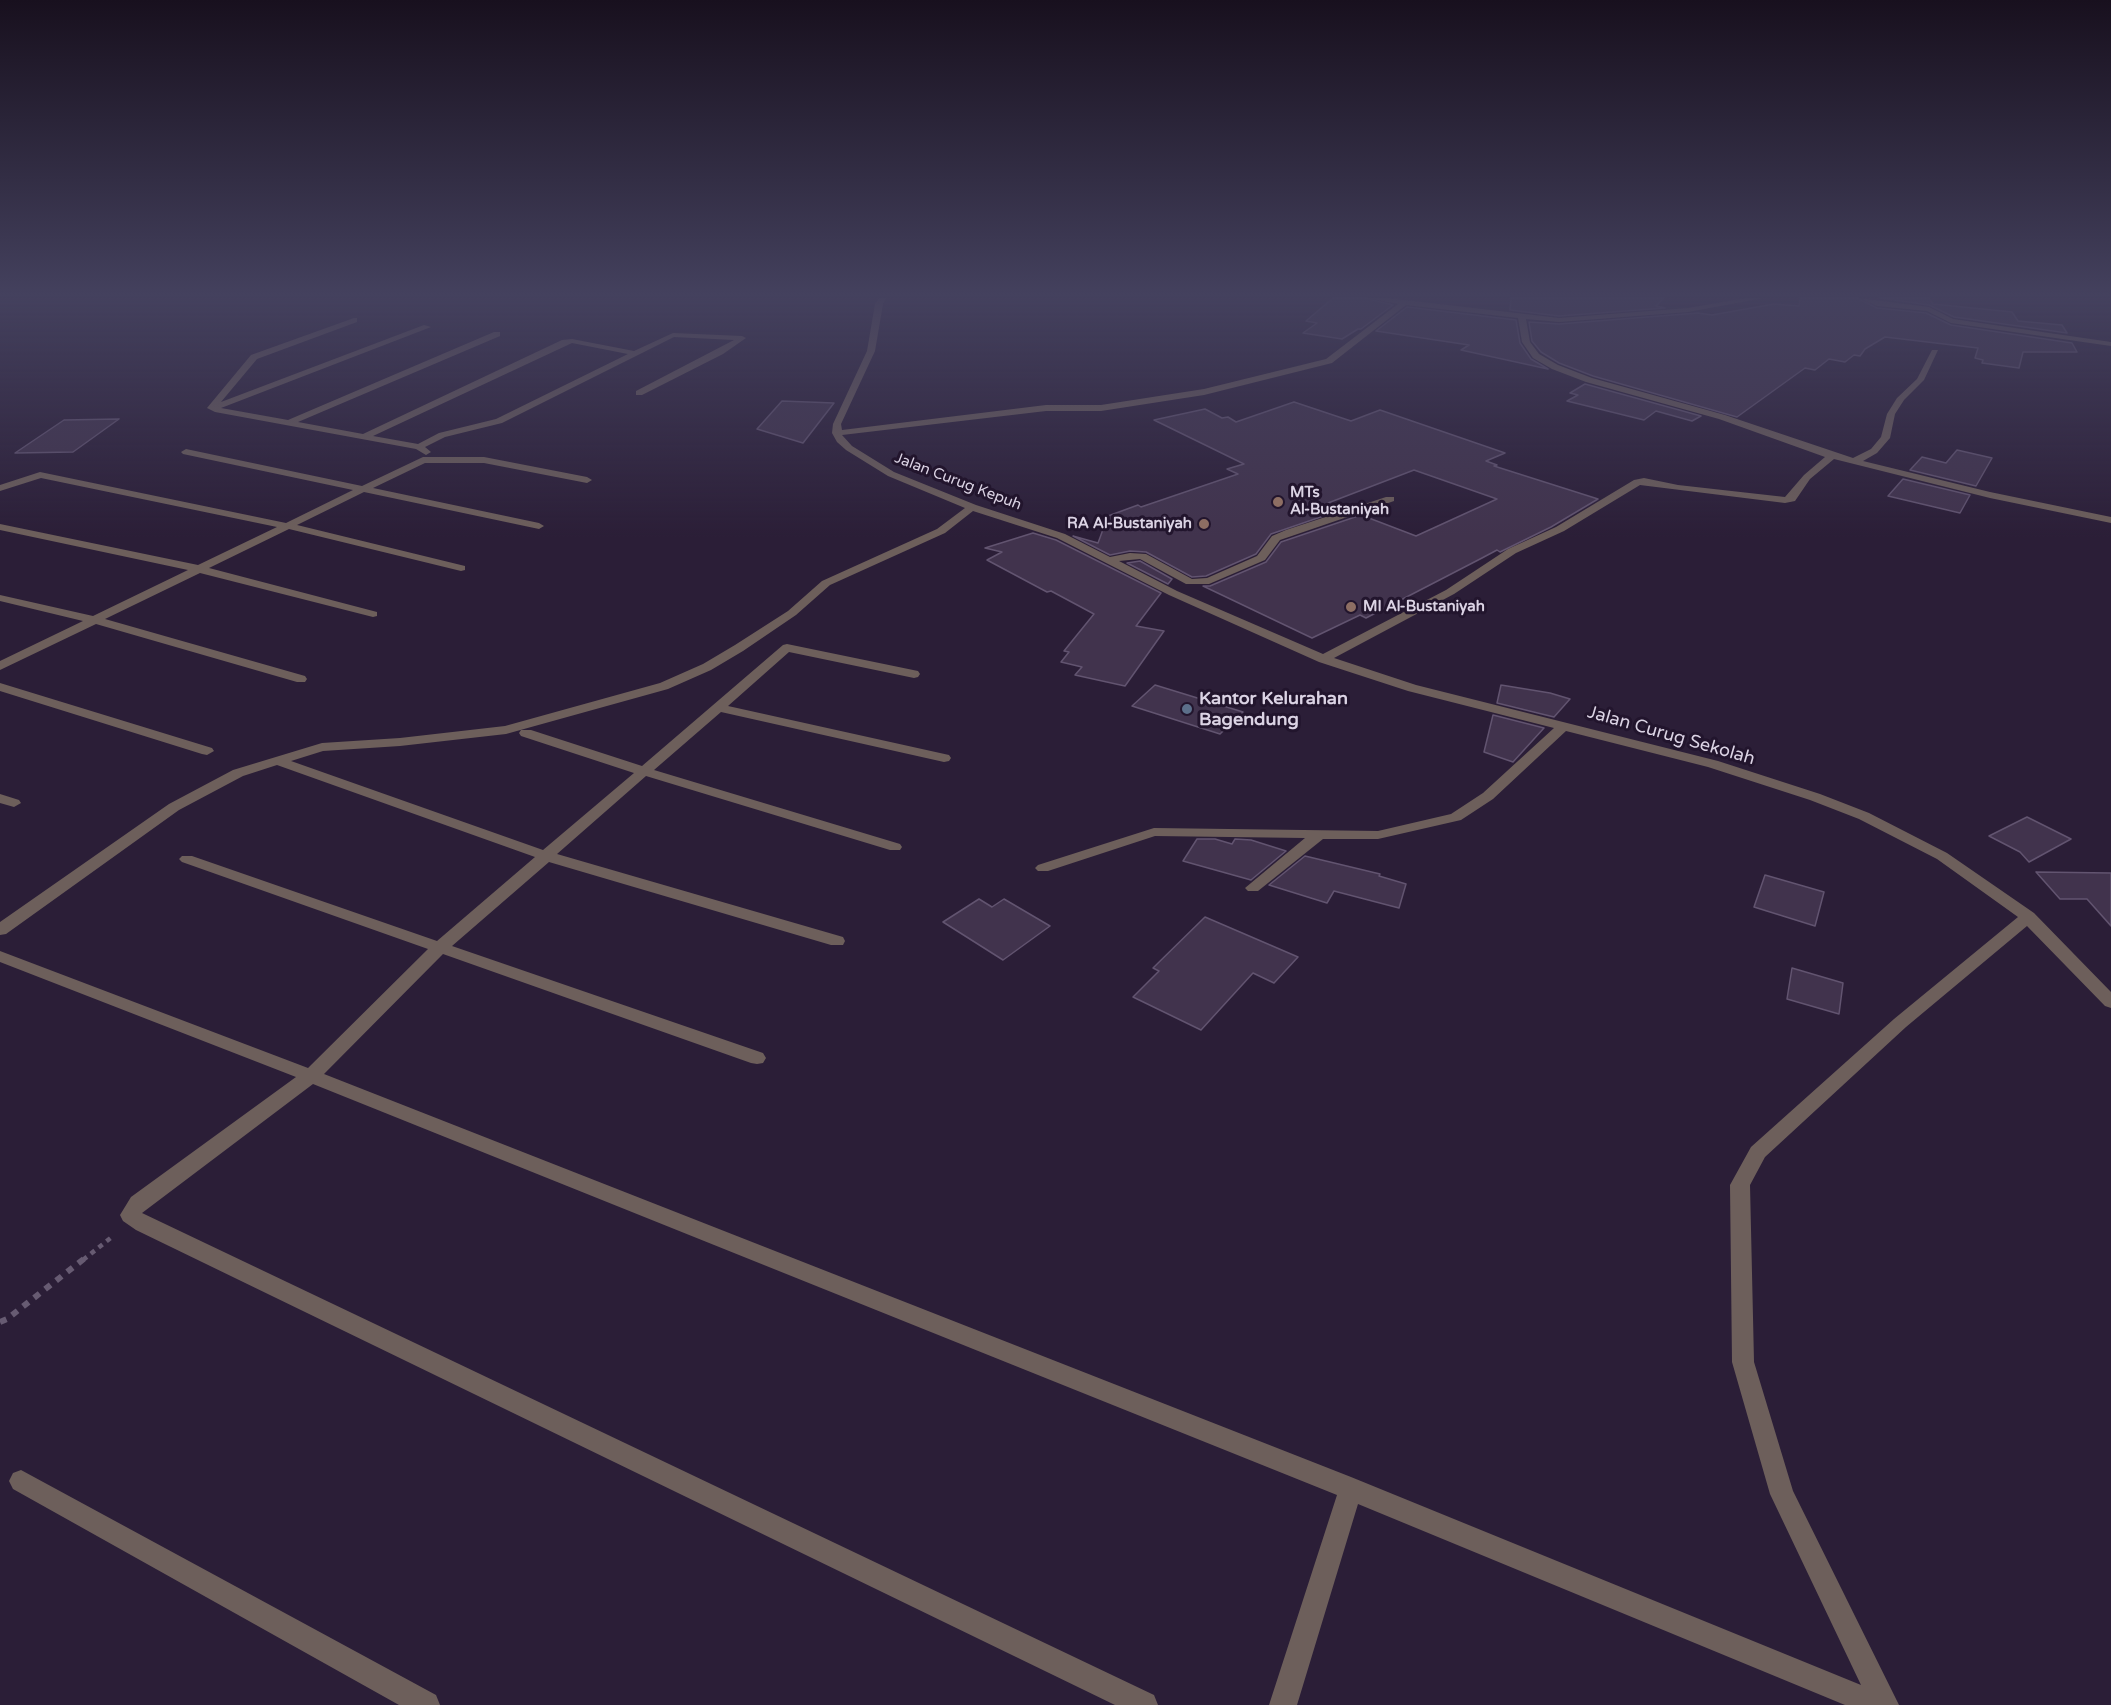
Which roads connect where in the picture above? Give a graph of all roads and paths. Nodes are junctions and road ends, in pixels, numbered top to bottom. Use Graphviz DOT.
graph roads {
  1 [pos="237,378"];
  2 [pos="296,378"];
  3 [pos="395,378"];
  4 [pos="489,378"];
  5 [pos="584,378"];
  6 [pos="669,378"];
  7 [pos="859,378"];
  8 [pos="1263,378"];
  9 [pos="1583,378"];
  10 [pos="1921,378"];
  11 [pos="639,393"];
  12 [pos="211,408"];
  13 [pos="289,423"];
  14 [pos="837,433"];
  15 [pos="363,436"];
  16 [pos="419,447"];
  17 [pos="186,452"];
  18 [pos="1832,456"];
  19 [pos="423,460"];
  20 [pos="1854,462"];
  21 [pos="587,480"];
  22 [pos="0,488"];
  23 [pos="363,489"];
  24 [pos="1390,499"];
  25 [pos="972,507"];
  26 [pos="2111,520"];
  27 [pos="288,526"];
  28 [pos="539,526"];
  29 [pos="0,527"];
  30 [pos="1109,561"];
  31 [pos="461,568"];
  32 [pos="199,569"];
  33 [pos="1173,593"];
  34 [pos="0,598"];
  35 [pos="373,614"];
  36 [pos="95,620"];
  37 [pos="1323,659"];
  38 [pos="0,666"];
  39 [pos="914,674"];
  40 [pos="301,679"];
  41 [pos="0,687"];
  42 [pos="717,707"];
  43 [pos="1565,725"];
  44 [pos="526,733"];
  45 [pos="207,751"];
  46 [pos="944,758"];
  47 [pos="274,760"];
  48 [pos="643,771"];
  49 [pos="0,798"];
  50 [pos="14,803"];
  51 [pos="1320,834"];
  52 [pos="895,847"];
  53 [pos="546,855"];
  54 [pos="187,859"];
  55 [pos="1043,868"];
  56 [pos="1253,888"];
  57 [pos="2028,917"];
  58 [pos="0,930"];
  59 [pos="837,941"];
  60 [pos="440,947"];
  61 [pos="0,956"];
  62 [pos="2111,1002"];
  63 [pos="757,1058"];
  64 [pos="311,1076"];
  65 [pos="135,1219"];
  66 [pos="0,1322"];
  67 [pos="21,1481"];
  68 [pos="1351,1489"];
  69 [pos="426,1705"];
  70 [pos="1144,1705"];
  71 [pos="1282,1705"];
  72 [pos="1878,1705"];
  73 [pos="1885,1705"];
  1 -- 12 [label="street"];
  2 -- 12 [label="street"];
  3 -- 13 [label="street"];
  4 -- 15 [label="street"];
  5 -- 16 [label="street"];
  6 -- 11 [label="street"];
  7 -- 14 [label="street"];
  8 -- 14 [label="street"];
  9 -- 18 [label="street"];
  10 -- 20 [label="street"];
  12 -- 13 [label="street"];
  13 -- 15 [label="street"];
  14 -- 25 [label="street, Jalan Curug Kepuh"];
  15 -- 16 [label="street"];
  16 -- 19 [label="street"];
  17 -- 23 [label="street"];
  18 -- 20 [label="street"];
  18 -- 37 [label="street"];
  19 -- 21 [label="street"];
  19 -- 23 [label="street"];
  20 -- 26 [label="street"];
  22 -- 27 [label="street"];
  23 -- 27 [label="street"];
  23 -- 28 [label="street"];
  24 -- 30 [label="street"];
  25 -- 30 [label="street, Jalan Curug Kepuh"];
  25 -- 47 [label="street"];
  27 -- 31 [label="street"];
  27 -- 32 [label="street"];
  29 -- 32 [label="street"];
  30 -- 33 [label="street, Jalan Curug Kepuh"];
  32 -- 35 [label="street"];
  32 -- 36 [label="street"];
  33 -- 37 [label="street, Jalan Curug Sekolah"];
  34 -- 36 [label="street"];
  36 -- 38 [label="street"];
  36 -- 40 [label="street"];
  37 -- 43 [label="street, Jalan Curug Sekolah"];
  39 -- 42 [label="street"];
  41 -- 45 [label="street"];
  42 -- 46 [label="street"];
  42 -- 48 [label="street"];
  43 -- 51 [label="street"];
  43 -- 57 [label="street, Jalan Curug Sekolah"];
  44 -- 48 [label="street"];
  47 -- 53 [label="street"];
  47 -- 58 [label="street"];
  48 -- 52 [label="street"];
  48 -- 53 [label="street"];
  49 -- 50 [label="street"];
  51 -- 55 [label="street"];
  51 -- 56 [label="street"];
  53 -- 59 [label="street"];
  53 -- 60 [label="street"];
  54 -- 60 [label="street"];
  57 -- 62 [label="street, Jalan Curug Sekolah"];
  57 -- 73 [label="street"];
  60 -- 63 [label="street"];
  60 -- 64 [label="street"];
  61 -- 64 [label="street"];
  64 -- 65 [label="street"];
  64 -- 68 [label="street"];
  65 -- 66 [label="path"];
  65 -- 70 [label="street"];
  67 -- 69 [label="street"];
  68 -- 71 [label="street"];
  68 -- 72 [label="street"];
}
